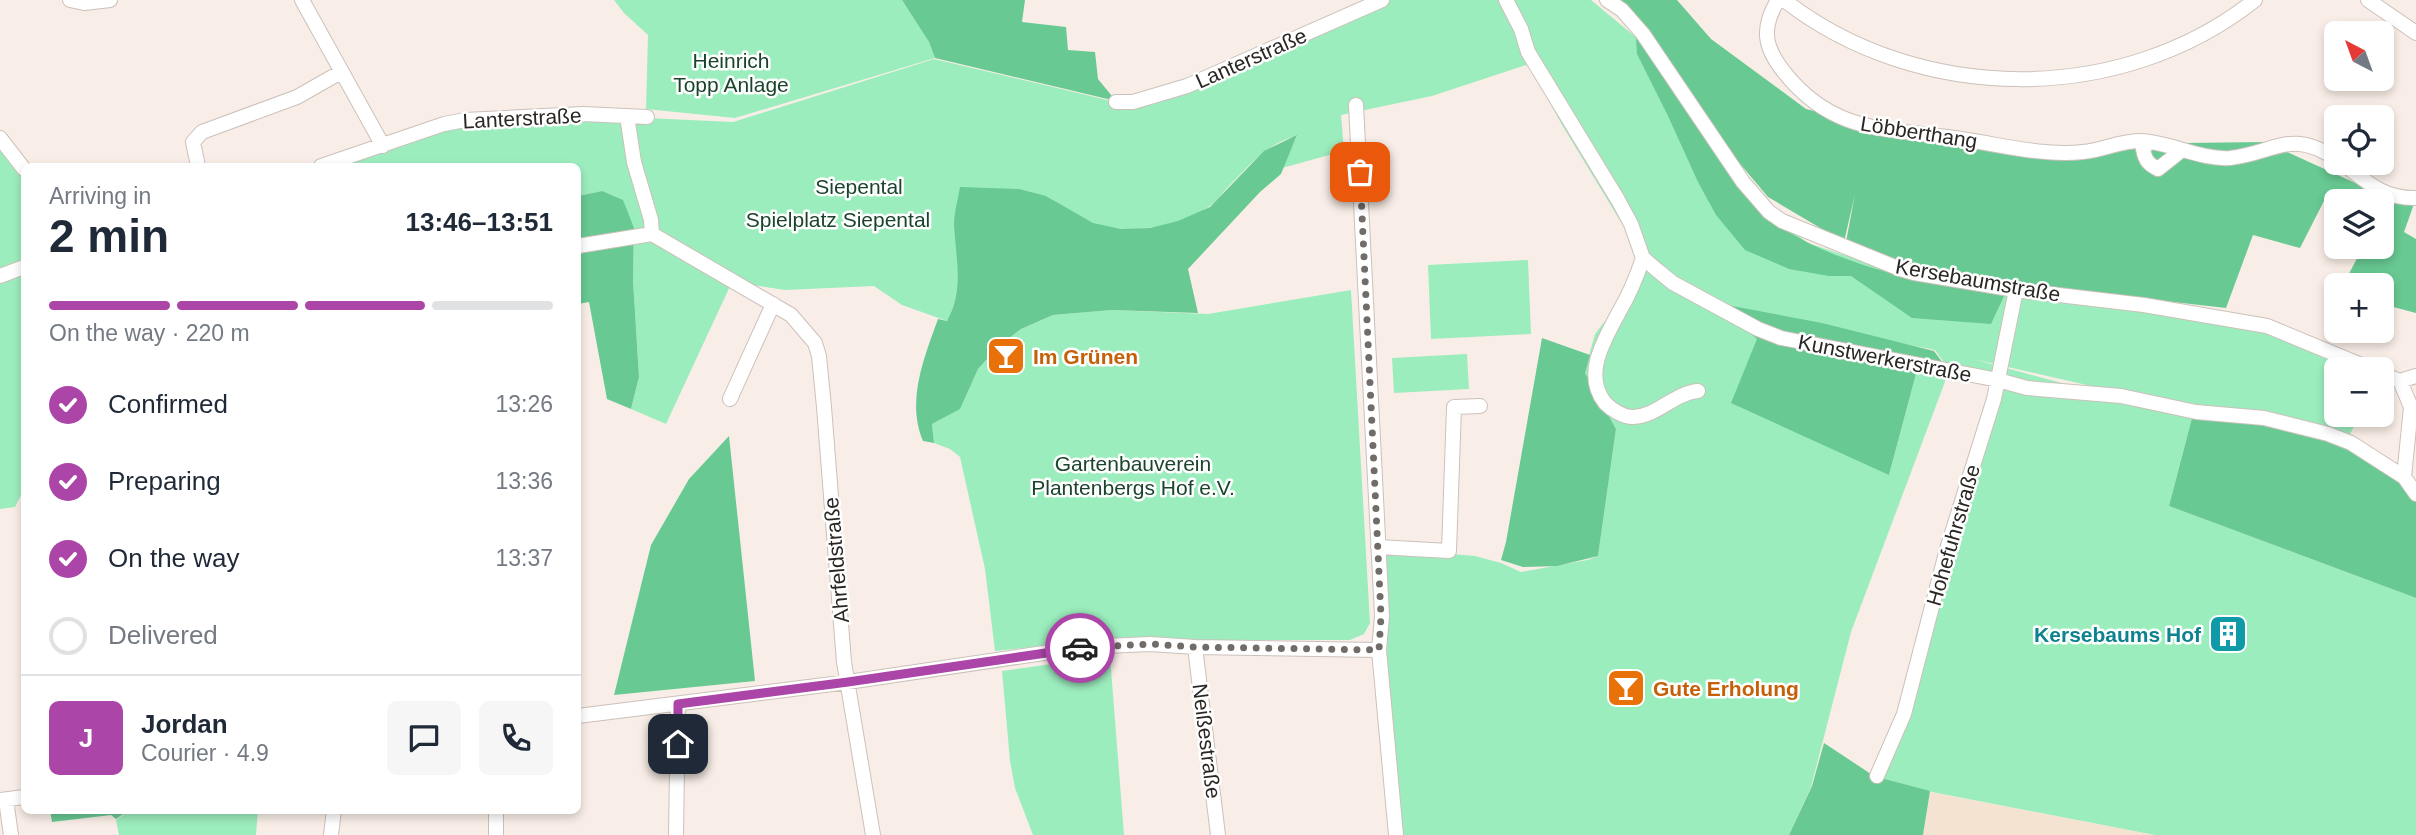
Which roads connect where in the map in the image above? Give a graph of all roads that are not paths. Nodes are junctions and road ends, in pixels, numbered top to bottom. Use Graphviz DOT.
graph roads {
  1 [pos="70,0"];
  2 [pos="110,0"];
  3 [pos="302,0"];
  4 [pos="1382,0"];
  5 [pos="1506,0"];
  6 [pos="1607,0"];
  7 [pos="1778,0"];
  8 [pos="1784,0"];
  9 [pos="2255,0"];
  10 [pos="2368,0"];
  11 [pos="2416,33"];
  12 [pos="341,72"];
  13 [pos="1116,102"];
  14 [pos="1356,105"];
  15 [pos="627,116"];
  16 [pos="647,117"];
  17 [pos="0,138"];
  18 [pos="2149,142"];
  19 [pos="383,146"];
  20 [pos="2182,150"];
  21 [pos="2324,151"];
  22 [pos="197,163"];
  23 [pos="330,163"];
  24 [pos="21,165"];
  25 [pos="2357,175"];
  26 [pos="2416,198"];
  27 [pos="652,233"];
  28 [pos="581,245"];
  29 [pos="1643,258"];
  30 [pos="21,268"];
  31 [pos="0,276"];
  32 [pos="2016,290"];
  33 [pos="773,304"];
  34 [pos="2342,357"];
  35 [pos="2416,376"];
  36 [pos="2394,379"];
  37 [pos="1998,380"];
  38 [pos="2400,381"];
  39 [pos="1698,391"];
  40 [pos="730,399"];
  41 [pos="1480,406"];
  42 [pos="2404,477"];
  43 [pos="2416,494"];
  44 [pos="1378,547"];
  45 [pos="1195,647"];
  46 [pos="1379,650"];
  47 [pos="848,682"];
  48 [pos="678,704"];
  49 [pos="581,716"];
  50 [pos="1877,776"];
  51 [pos="21,797"];
  52 [pos="3,800"];
  53 [pos="334,814"];
  54 [pos="496,814"];
  55 [pos="10,835"];
  56 [pos="331,835"];
  57 [pos="496,835"];
  58 [pos="676,835"];
  59 [pos="873,835"];
  60 [pos="1218,835"];
  61 [pos="1396,835"];
  1 -- 2 [label="street"];
  3 -- 12 [label="street"];
  4 -- 13 [label="street, Lanterstraße"];
  5 -- 29 [label="street, Kunstwerkerstraße"];
  6 -- 32 [label="street, Kersebaumstraße"];
  7 -- 18 [label="street, Löbberthang"];
  8 -- 9 [label="street"];
  10 -- 11 [label="street"];
  12 -- 19 [label="street"];
  12 -- 22 [label="street"];
  14 -- 44 [label="street"];
  15 -- 16 [label="street, Lanterstraße"];
  15 -- 19 [label="street, Lanterstraße"];
  15 -- 27 [label="street"];
  17 -- 24 [label="street"];
  18 -- 20 [label="street, Löbberthang"];
  18 -- 20 [label="street"];
  19 -- 23 [label="street, Lanterstraße"];
  20 -- 21 [label="street, Löbberthang"];
  25 -- 26 [label="street"];
  27 -- 28 [label="street"];
  27 -- 33 [label="street, Ahrfeldstraße"];
  29 -- 37 [label="street, Kunstwerkerstraße"];
  29 -- 39 [label="street"];
  30 -- 31 [label="street"];
  32 -- 34 [label="street, Kersebaumstraße"];
  32 -- 37 [label="street, Hohefuhrstraße"];
  33 -- 40 [label="street"];
  33 -- 47 [label="street, Ahrfeldstraße"];
  35 -- 38 [label="street"];
  36 -- 38 [label="street"];
  37 -- 42 [label="street, Kunstwerkerstraße"];
  37 -- 50 [label="street, Hohefuhrstraße"];
  38 -- 42 [label="street"];
  41 -- 44 [label="street"];
  42 -- 43 [label="street, Kunstwerkerstraße"];
  44 -- 46 [label="street"];
  45 -- 46 [label="street"];
  45 -- 47 [label="street"];
  45 -- 60 [label="street, Neißestraße"];
  46 -- 61 [label="street"];
  47 -- 48 [label="street"];
  47 -- 59 [label="street, Ahrfeldstraße"];
  48 -- 49 [label="street"];
  48 -- 58 [label="street"];
  51 -- 52 [label="street"];
  52 -- 55 [label="street"];
  53 -- 56 [label="street"];
  54 -- 57 [label="street"];
}
